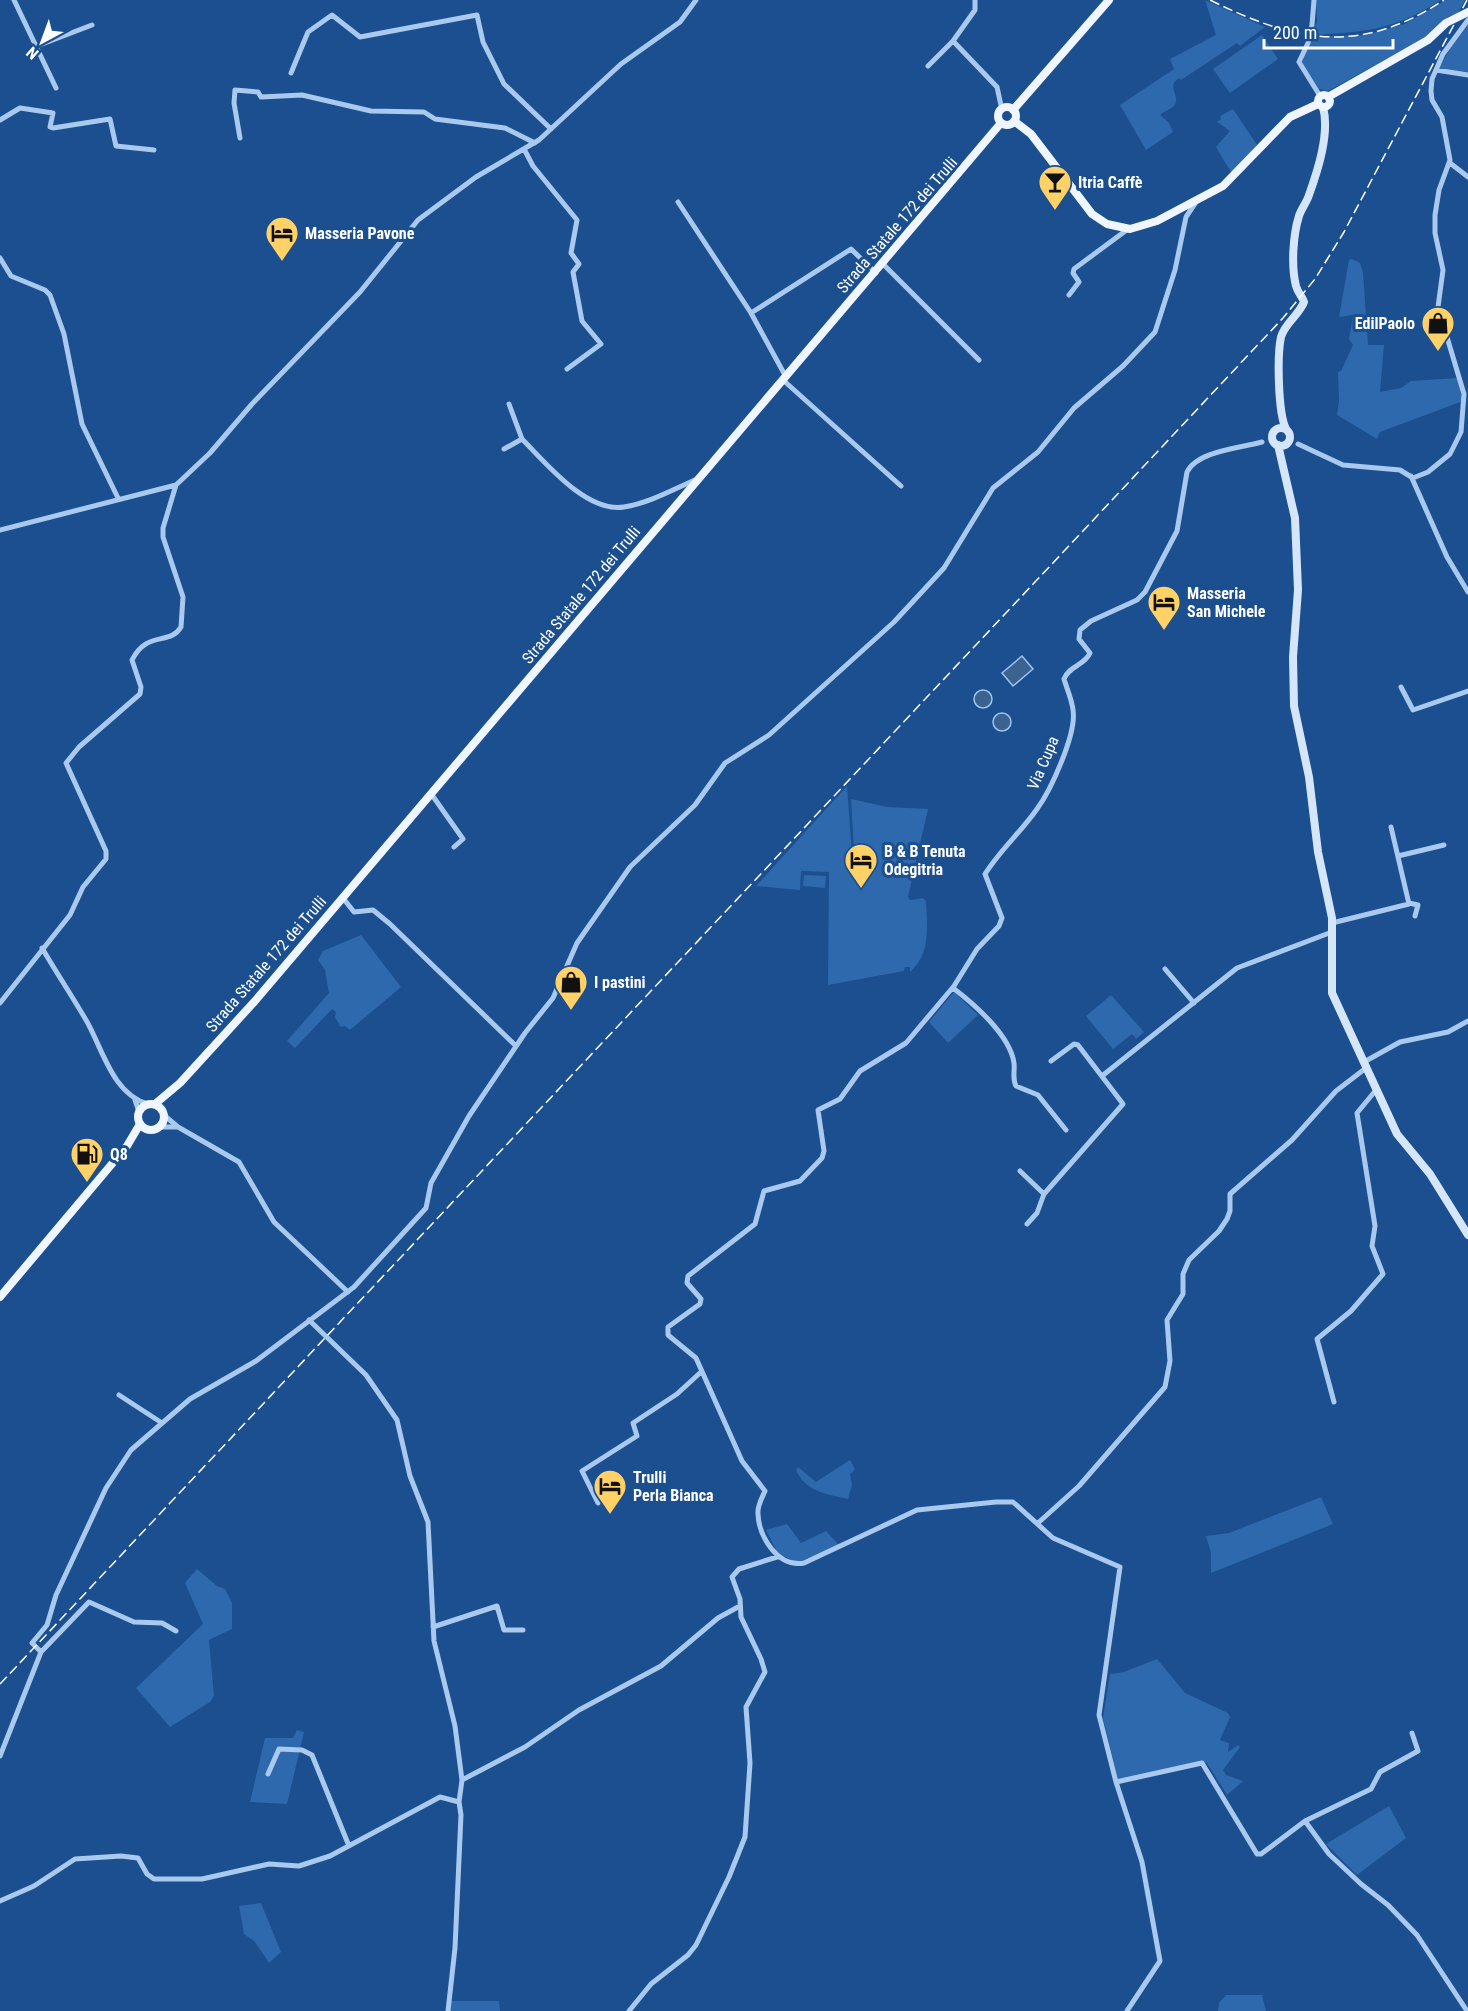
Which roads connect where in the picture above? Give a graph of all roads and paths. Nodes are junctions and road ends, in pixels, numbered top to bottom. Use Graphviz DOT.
graph roads {
  1 [pos="14,0"];
  2 [pos="696,0"];
  3 [pos="975,0"];
  4 [pos="1109,0"];
  5 [pos="1314,0"];
  6 [pos="1468,12"];
  7 [pos="1468,20"];
  8 [pos="92,25"];
  9 [pos="954,41"];
  10 [pos="37,46"];
  11 [pos="928,66"];
  12 [pos="1436,70"];
  13 [pos="291,73"];
  14 [pos="1468,75"];
  15 [pos="56,87"];
  16 [pos="1322,101"];
  17 [pos="1002,110"];
  18 [pos="1013,110"];
  19 [pos="0,120"];
  20 [pos="1014,121"];
  21 [pos="1001,123"];
  22 [pos="551,129"];
  23 [pos="240,138"];
  24 [pos="535,143"];
  25 [pos="524,149"];
  26 [pos="154,150"];
  27 [pos="1450,163"];
  28 [pos="1468,177"];
  29 [pos="678,202"];
  30 [pos="1197,202"];
  31 [pos="1128,229"];
  32 [pos="0,258"];
  33 [pos="883,264"];
  34 [pos="876,273"];
  35 [pos="1069,295"];
  36 [pos="751,313"];
  37 [pos="979,360"];
  38 [pos="567,369"];
  39 [pos="784,379"];
  40 [pos="509,404"];
  41 [pos="1282,417"];
  42 [pos="1275,438"];
  43 [pos="1288,438"];
  44 [pos="522,439"];
  45 [pos="1262,442"];
  46 [pos="1299,444"];
  47 [pos="504,449"];
  48 [pos="1283,459"];
  49 [pos="1411,476"];
  50 [pos="696,480"];
  51 [pos="176,485"];
  52 [pos="901,486"];
  53 [pos="118,498"];
  54 [pos="0,530"];
  55 [pos="1468,592"];
  56 [pos="1401,687"];
  57 [pos="1468,692"];
  58 [pos="432,795"];
  59 [pos="1391,827"];
  60 [pos="1444,845"];
  61 [pos="454,847"];
  62 [pos="1398,856"];
  63 [pos="343,898"];
  64 [pos="1409,903"];
  65 [pos="1415,916"];
  66 [pos="1332,923"];
  67 [pos="1332,932"];
  68 [pos="42,948"];
  69 [pos="1165,969"];
  70 [pos="953,988"];
  71 [pos="0,1003"];
  72 [pos="1194,1004"];
  73 [pos="1468,1021"];
  74 [pos="516,1046"];
  75 [pos="1052,1061"];
  76 [pos="1365,1065"];
  77 [pos="1102,1076"];
  78 [pos="180,1083"];
  79 [pos="1376,1090"];
  80 [pos="131,1094"];
  81 [pos="151,1104"];
  82 [pos="139,1112"];
  83 [pos="164,1114"];
  84 [pos="161,1126"];
  85 [pos="143,1127"];
  86 [pos="178,1127"];
  87 [pos="1066,1130"];
  88 [pos="1020,1171"];
  89 [pos="1044,1194"];
  90 [pos="1027,1224"];
  91 [pos="1468,1235"];
  92 [pos="348,1292"];
  93 [pos="0,1297"];
  94 [pos="309,1320"];
  95 [pos="701,1372"];
  96 [pos="118,1395"];
  97 [pos="1334,1402"];
  98 [pos="162,1424"];
  99 [pos="598,1503"];
  100 [pos="1038,1523"];
  101 [pos="777,1557"];
  102 [pos="738,1607"];
  103 [pos="433,1627"];
  104 [pos="523,1630"];
  105 [pos="176,1631"];
  106 [pos="41,1652"];
  107 [pos="1412,1733"];
  108 [pos="0,1756"];
  109 [pos="268,1774"];
  110 [pos="462,1780"];
  111 [pos="1116,1782"];
  112 [pos="459,1802"];
  113 [pos="1305,1821"];
  114 [pos="350,1846"];
  115 [pos="0,1901"];
  116 [pos="448,2011"];
  117 [pos="629,2011"];
  118 [pos="1127,2011"];
  119 [pos="1467,2011"];
  1 -- 10 [label="street"];
  2 -- 22 [label="street"];
  3 -- 9 [label="street"];
  4 -- 18 [label="main road"];
  5 -- 16 [label="street"];
  6 -- 16 [label="main road"];
  7 -- 12 [label="street"];
  8 -- 10 [label="street"];
  9 -- 11 [label="street"];
  9 -- 17 [label="street"];
  10 -- 15 [label="street"];
  12 -- 14 [label="street"];
  12 -- 27 [label="street"];
  13 -- 22 [label="street"];
  16 -- 30 [label="main road"];
  16 -- 41 [label="street"];
  17 -- 18 [label="main road"];
  17 -- 21 [label="main road"];
  18 -- 20 [label="main road"];
  19 -- 26 [label="street"];
  20 -- 21 [label="main road"];
  20 -- 31 [label="main road"];
  21 -- 33 [label="main road, Strada Statale 172 dei Trulli"];
  22 -- 24 [label="street"];
  23 -- 24 [label="street"];
  24 -- 25 [label="street"];
  25 -- 38 [label="street"];
  25 -- 51 [label="street"];
  27 -- 28 [label="street"];
  27 -- 49 [label="street"];
  29 -- 36 [label="street"];
  30 -- 31 [label="main road"];
  30 -- 74 [label="street"];
  31 -- 35 [label="street"];
  32 -- 53 [label="street"];
  33 -- 34 [label="main road, Strada Statale 172 dei Trulli"];
  33 -- 37 [label="street"];
  34 -- 36 [label="street"];
  34 -- 39 [label="main road, Strada Statale 172 dei Trulli"];
  36 -- 39 [label="street"];
  39 -- 50 [label="main road, Strada Statale 172 dei Trulli"];
  39 -- 52 [label="street"];
  40 -- 44 [label="street"];
  41 -- 42 [label="street"];
  41 -- 43 [label="street"];
  42 -- 43 [label="street"];
  42 -- 43 [label="street"];
  42 -- 45 [label="street"];
  42 -- 48 [label="street"];
  43 -- 46 [label="street"];
  43 -- 48 [label="street"];
  44 -- 47 [label="street"];
  44 -- 50 [label="street"];
  45 -- 70 [label="street, Via Cupa"];
  46 -- 49 [label="street"];
  48 -- 66 [label="street"];
  49 -- 55 [label="street"];
  50 -- 58 [label="main road, Strada Statale 172 dei Trulli"];
  51 -- 53 [label="street"];
  51 -- 68 [label="street"];
  53 -- 54 [label="street"];
  56 -- 57 [label="street"];
  58 -- 61 [label="street"];
  58 -- 63 [label="main road, Strada Statale 172 dei Trulli"];
  59 -- 62 [label="street"];
  60 -- 62 [label="street"];
  62 -- 64 [label="street"];
  63 -- 74 [label="street"];
  63 -- 78 [label="main road, Strada Statale 172 dei Trulli"];
  64 -- 65 [label="street"];
  64 -- 66 [label="street"];
  66 -- 67 [label="street"];
  67 -- 72 [label="street"];
  67 -- 76 [label="street"];
  68 -- 71 [label="street"];
  68 -- 80 [label="street"];
  69 -- 72 [label="street"];
  70 -- 87 [label="street"];
  70 -- 95 [label="street, Via Cupa"];
  72 -- 77 [label="street"];
  73 -- 76 [label="street"];
  74 -- 92 [label="street"];
  75 -- 77 [label="street"];
  76 -- 79 [label="street"];
  76 -- 100 [label="street"];
  77 -- 89 [label="street"];
  78 -- 81 [label="main road, Strada Statale 172 dei Trulli"];
  78 -- 83 [label="main road, Strada Statale 172 dei Trulli"];
  79 -- 91 [label="street"];
  79 -- 97 [label="street"];
  80 -- 81 [label="street"];
  80 -- 82 [label="street"];
  81 -- 82 [label="main road, Strada Statale 172 dei Trulli"];
  81 -- 83 [label="main road"];
  82 -- 85 [label="main road"];
  83 -- 84 [label="main road, Strada Statale 172 dei Trulli"];
  83 -- 86 [label="street"];
  84 -- 85 [label="main road"];
  84 -- 86 [label="street"];
  85 -- 93 [label="main road"];
  86 -- 92 [label="street"];
  88 -- 89 [label="street"];
  89 -- 90 [label="street"];
  92 -- 94 [label="street"];
  94 -- 98 [label="street"];
  94 -- 103 [label="street"];
  95 -- 99 [label="street"];
  95 -- 101 [label="street"];
  96 -- 98 [label="street"];
  98 -- 106 [label="street"];
  100 -- 101 [label="street"];
  100 -- 111 [label="street"];
  101 -- 102 [label="street"];
  102 -- 110 [label="street"];
  102 -- 117 [label="street"];
  103 -- 104 [label="street"];
  103 -- 110 [label="street"];
  105 -- 106 [label="street"];
  106 -- 108 [label="street"];
  107 -- 113 [label="street"];
  109 -- 114 [label="street"];
  110 -- 112 [label="street"];
  111 -- 113 [label="street"];
  111 -- 118 [label="street"];
  112 -- 114 [label="street"];
  112 -- 116 [label="street"];
  113 -- 119 [label="street"];
  114 -- 115 [label="street"];
}
